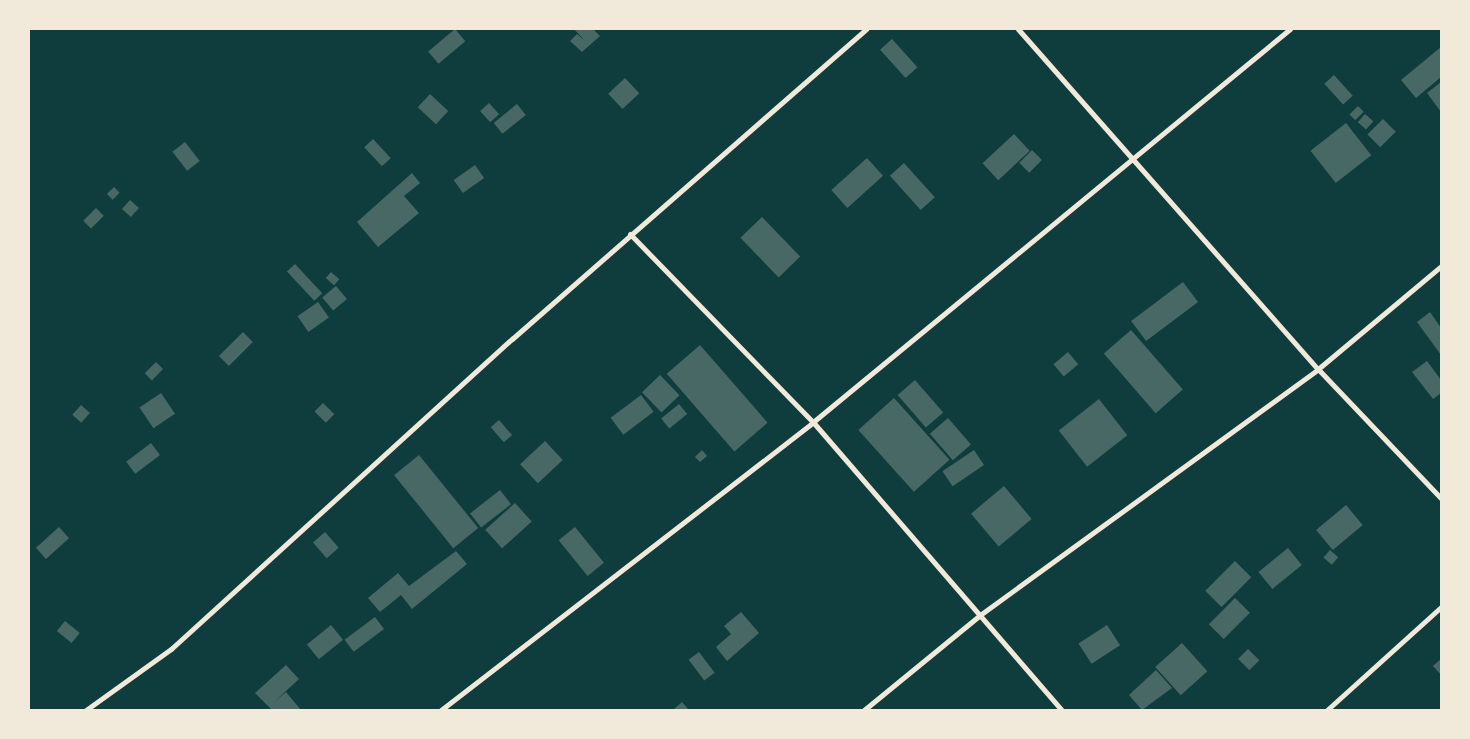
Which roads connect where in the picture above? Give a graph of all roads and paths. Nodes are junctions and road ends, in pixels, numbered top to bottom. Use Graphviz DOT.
graph roads {
  1 [pos="866,29"];
  2 [pos="1018,29"];
  3 [pos="1290,29"];
  4 [pos="1129,158"];
  5 [pos="630,234"];
  6 [pos="1441,266"];
  7 [pos="1318,369"];
  8 [pos="812,422"];
  9 [pos="1441,498"];
  10 [pos="1441,607"];
  11 [pos="980,615"];
  12 [pos="86,710"];
  13 [pos="441,710"];
  14 [pos="864,710"];
  15 [pos="1062,710"];
  16 [pos="1327,710"];
  1 -- 5 [label="street"];
  2 -- 4 [label="street"];
  3 -- 4 [label="street"];
  4 -- 7 [label="street"];
  4 -- 8 [label="street"];
  5 -- 8 [label="street"];
  5 -- 12 [label="street"];
  6 -- 7 [label="street"];
  7 -- 9 [label="street"];
  7 -- 11 [label="street"];
  8 -- 11 [label="street"];
  8 -- 13 [label="street"];
  10 -- 16 [label="street"];
  11 -- 14 [label="street"];
  11 -- 15 [label="street"];
}
